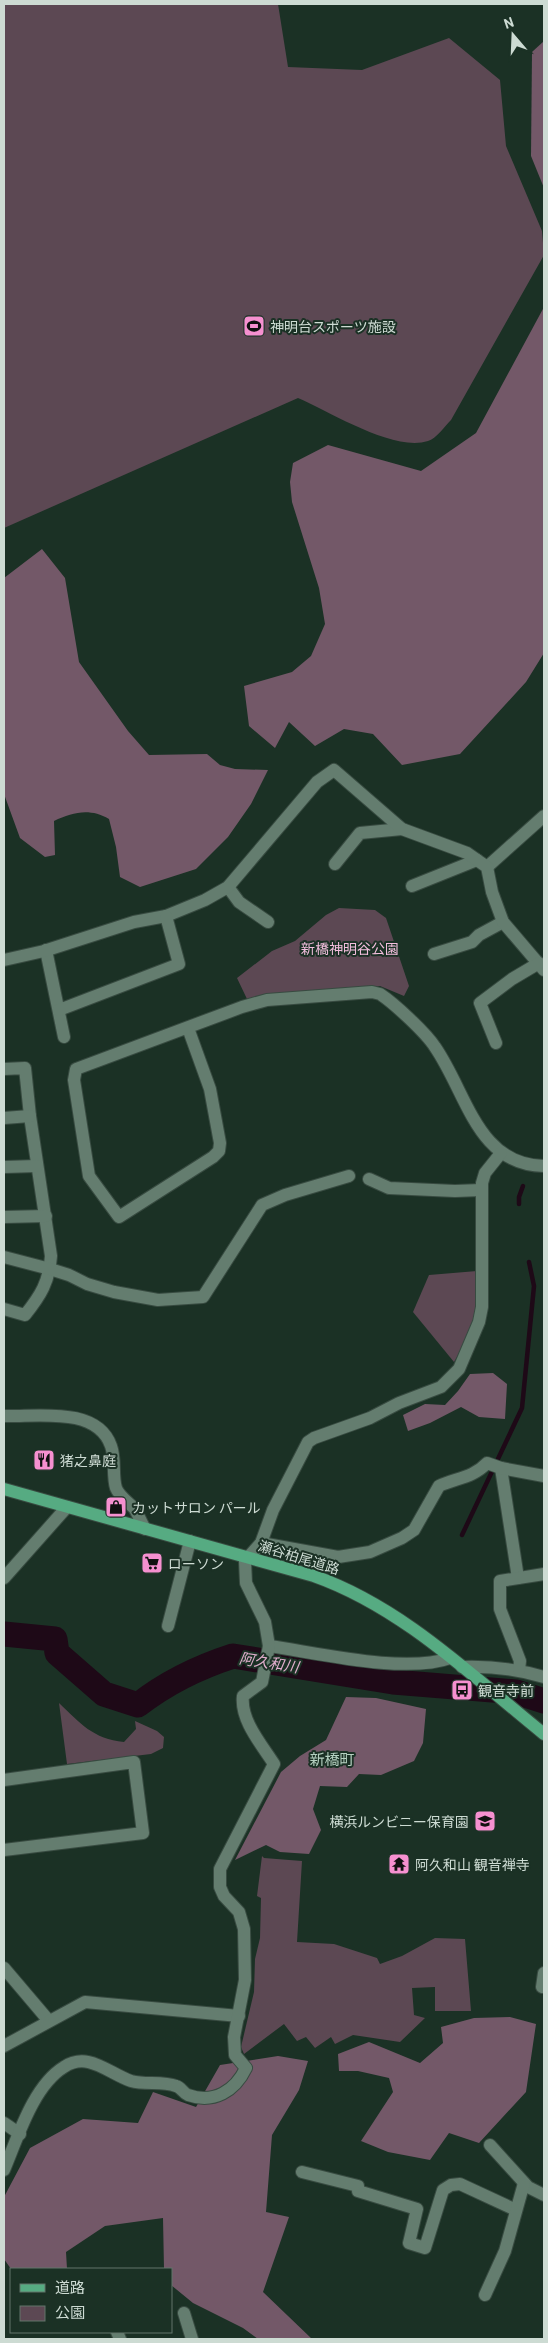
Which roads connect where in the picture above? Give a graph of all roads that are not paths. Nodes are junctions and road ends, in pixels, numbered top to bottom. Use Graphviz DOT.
graph roads {
  1 [pos="544,816"];
  2 [pos="402,829"];
  3 [pos="482,863"];
  4 [pos="335,864"];
  5 [pos="412,886"];
  6 [pos="228,887"];
  7 [pos="166,916"];
  8 [pos="268,922"];
  9 [pos="503,922"];
  10 [pos="46,950"];
  11 [pos="434,954"];
  12 [pos="4,960"];
  13 [pos="542,967"];
  14 [pos="59,1010"];
  15 [pos="188,1028"];
  16 [pos="64,1037"];
  17 [pos="496,1043"];
  18 [pos="4,1069"];
  19 [pos="30,1116"];
  20 [pos="4,1118"];
  21 [pos="501,1153"];
  22 [pos="37,1166"];
  23 [pos="544,1166"];
  24 [pos="4,1167"];
  25 [pos="349,1176"];
  26 [pos="369,1179"];
  27 [pos="482,1190"];
  28 [pos="46,1216"];
  29 [pos="4,1217"];
  30 [pos="4,1257"];
  31 [pos="50,1269"];
  32 [pos="4,1309"];
  33 [pos="4,1416"];
  34 [pos="501,1468"];
  35 [pos="544,1476"];
  36 [pos="4,1489"];
  37 [pos="67,1507"];
  38 [pos="145,1528"];
  39 [pos="190,1541"];
  40 [pos="261,1543"];
  41 [pos="249,1557"];
  42 [pos="544,1574"];
  43 [pos="4,1578"];
  44 [pos="518,1578"];
  45 [pos="168,1626"];
  46 [pos="268,1647"];
  47 [pos="450,1658"];
  48 [pos="465,1669"];
  49 [pos="519,1670"];
  50 [pos="544,1677"];
  51 [pos="544,1734"];
  52 [pos="4,1780"];
  53 [pos="4,1850"];
  54 [pos="4,1968"];
  55 [pos="544,1973"];
  56 [pos="544,1987"];
  57 [pos="239,2016"];
  58 [pos="49,2021"];
  59 [pos="4,2046"];
  60 [pos="4,2122"];
  61 [pos="20,2134"];
  62 [pos="490,2145"];
  63 [pos="4,2170"];
  64 [pos="302,2172"];
  65 [pos="524,2183"];
  66 [pos="544,2195"];
  67 [pos="516,2210"];
  68 [pos="486,2295"];
  69 [pos="184,2313"];
  70 [pos="192,2339"];
  1 -- 3 [label="street"];
  2 -- 3 [label="street"];
  2 -- 4 [label="street"];
  2 -- 6 [label="street"];
  3 -- 5 [label="street"];
  3 -- 9 [label="street"];
  6 -- 7 [label="street"];
  6 -- 8 [label="street"];
  7 -- 10 [label="street"];
  7 -- 14 [label="street"];
  9 -- 11 [label="street"];
  9 -- 13 [label="street"];
  10 -- 12 [label="street"];
  10 -- 14 [label="street"];
  13 -- 17 [label="street"];
  14 -- 16 [label="street"];
  15 -- 15 [label="street"];
  15 -- 21 [label="street"];
  18 -- 19 [label="street"];
  19 -- 20 [label="street"];
  19 -- 22 [label="street"];
  21 -- 23 [label="street"];
  21 -- 27 [label="street"];
  22 -- 24 [label="street"];
  22 -- 28 [label="street"];
  25 -- 31 [label="street"];
  26 -- 27 [label="street"];
  27 -- 40 [label="street"];
  28 -- 29 [label="street"];
  28 -- 31 [label="street"];
  30 -- 31 [label="street"];
  31 -- 32 [label="street"];
  33 -- 38 [label="street"];
  34 -- 35 [label="street"];
  34 -- 40 [label="street"];
  34 -- 44 [label="street"];
  36 -- 37 [label="main road, 瀬谷柏尾道路"];
  37 -- 38 [label="main road, 瀬谷柏尾道路"];
  37 -- 43 [label="street"];
  38 -- 39 [label="main road, 瀬谷柏尾道路"];
  39 -- 41 [label="main road, 瀬谷柏尾道路"];
  39 -- 45 [label="street"];
  40 -- 41 [label="street"];
  41 -- 46 [label="street"];
  41 -- 47 [label="main road, 瀬谷柏尾道路"];
  42 -- 44 [label="street"];
  44 -- 49 [label="street"];
  46 -- 47 [label="street"];
  46 -- 57 [label="street"];
  47 -- 48 [label="main road, 瀬谷柏尾道路"];
  48 -- 49 [label="street"];
  48 -- 51 [label="main road, 瀬谷柏尾道路"];
  49 -- 50 [label="street"];
  52 -- 53 [label="street"];
  54 -- 58 [label="street"];
  55 -- 56 [label="street"];
  57 -- 58 [label="street"];
  57 -- 61 [label="street"];
  58 -- 59 [label="street"];
  60 -- 61 [label="street"];
  61 -- 63 [label="street"];
  62 -- 65 [label="street"];
  64 -- 67 [label="street"];
  65 -- 66 [label="street"];
  65 -- 67 [label="street"];
  67 -- 68 [label="street"];
  69 -- 70 [label="street"];
}
